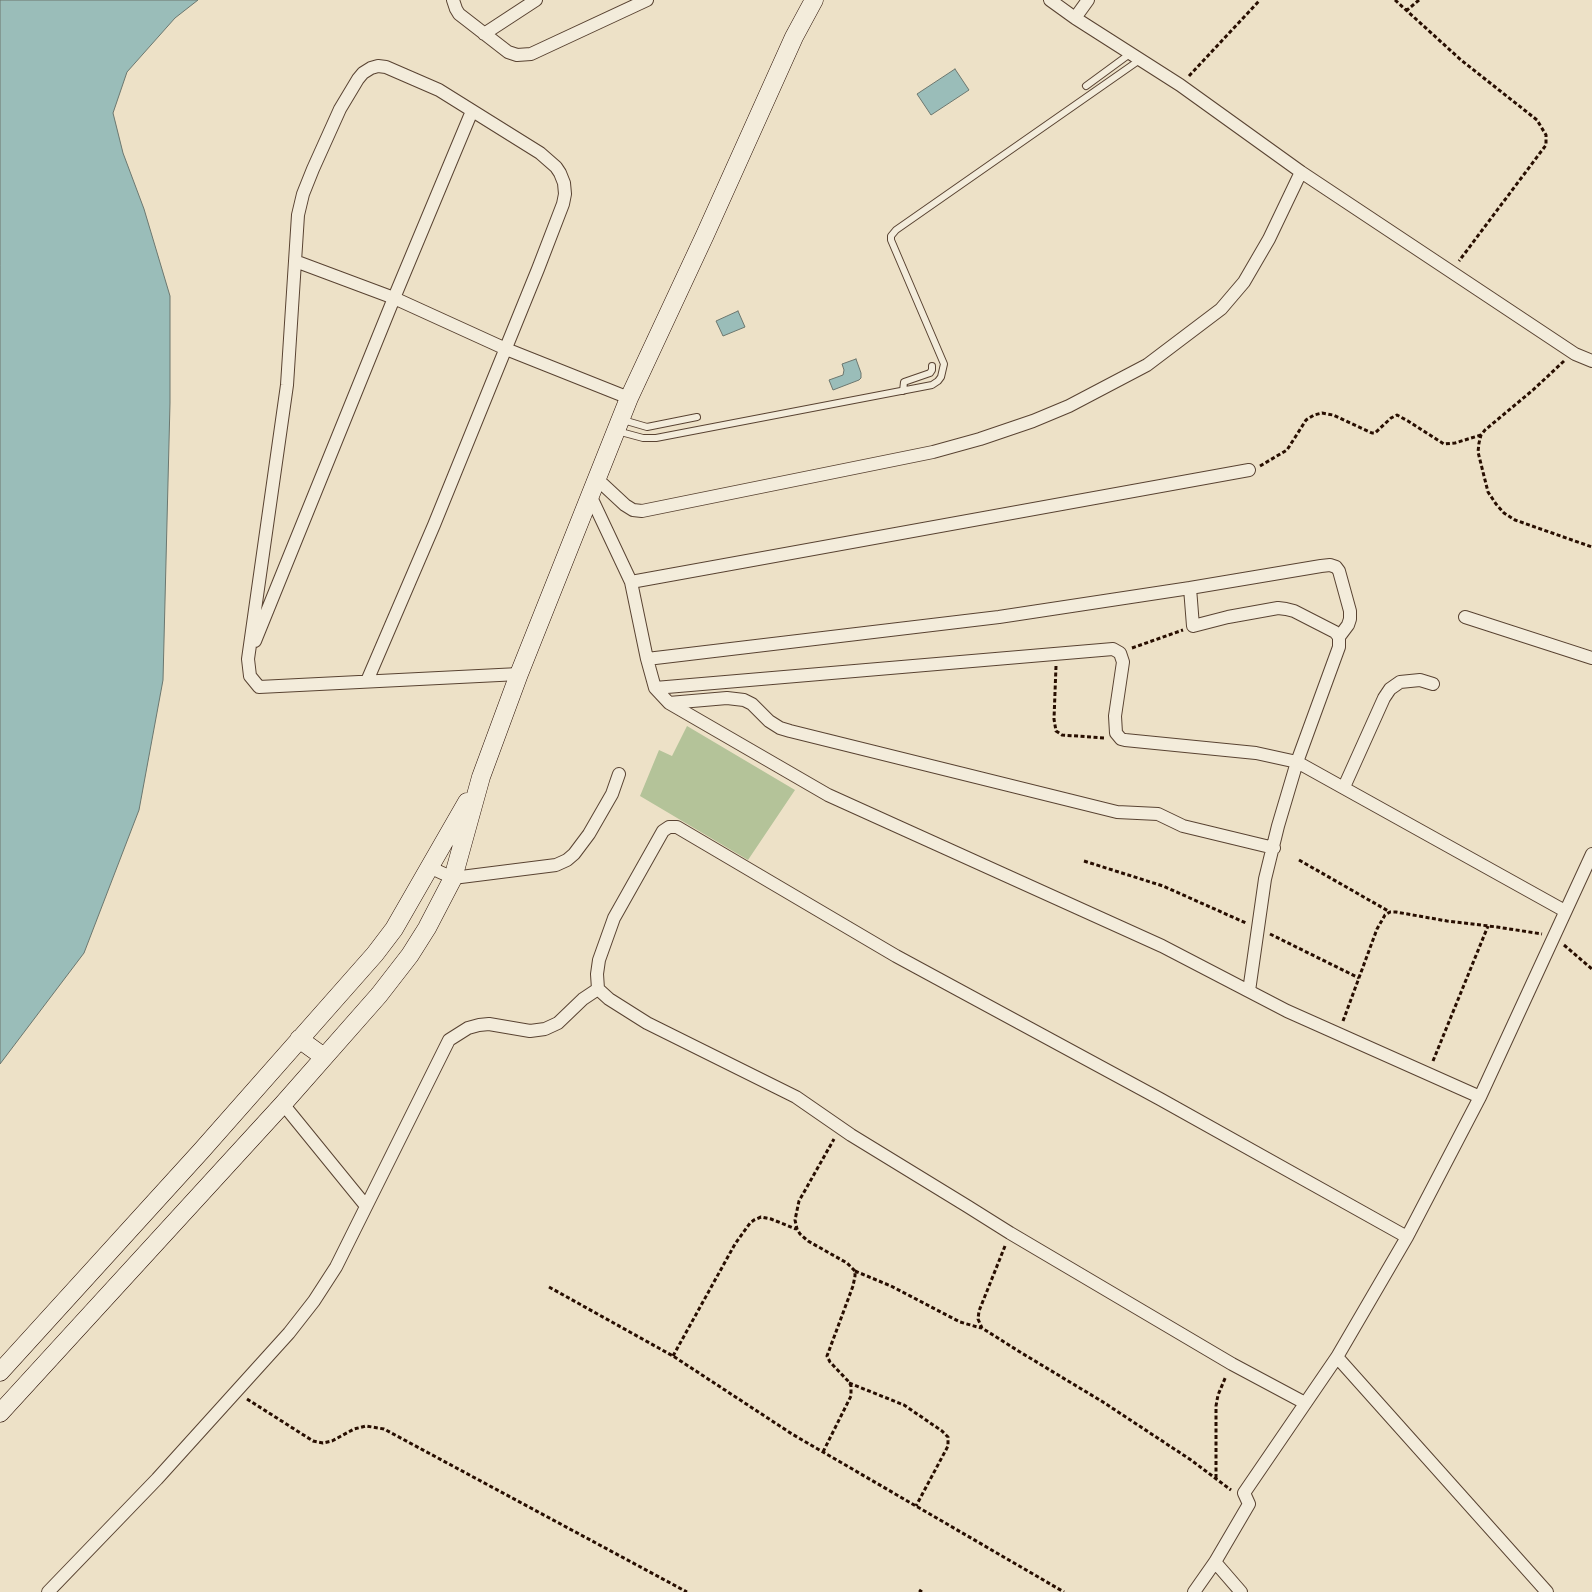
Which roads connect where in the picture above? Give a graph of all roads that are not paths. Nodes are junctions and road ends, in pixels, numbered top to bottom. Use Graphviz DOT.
graph roads {
  1 [pos="453,0"];
  2 [pos="536,0"];
  3 [pos="648,0"];
  4 [pos="814,0"];
  5 [pos="1050,0"];
  6 [pos="1088,0"];
  7 [pos="1074,18"];
  8 [pos="484,34"];
  9 [pos="1136,56"];
  10 [pos="1086,86"];
  11 [pos="472,111"];
  12 [pos="1301,172"];
  13 [pos="295,261"];
  14 [pos="394,298"];
  15 [pos="506,349"];
  16 [pos="1592,361"];
  17 [pos="932,366"];
  18 [pos="903,390"];
  19 [pos="629,398"];
  20 [pos="697,417"];
  21 [pos="618,425"];
  22 [pos="1249,470"];
  23 [pos="593,487"];
  24 [pos="632,582"];
  25 [pos="1190,588"];
  26 [pos="1465,617"];
  27 [pos="1339,637"];
  28 [pos="1592,658"];
  29 [pos="248,659"];
  30 [pos="647,659"];
  31 [pos="519,674"];
  32 [pos="367,681"];
  33 [pos="1433,684"];
  34 [pos="655,688"];
  35 [pos="669,704"];
  36 [pos="1297,762"];
  37 [pos="619,774"];
  38 [pos="481,778"];
  39 [pos="1344,787"];
  40 [pos="1274,848"];
  41 [pos="1592,854"];
  42 [pos="430,867"];
  43 [pos="452,878"];
  44 [pos="1566,911"];
  45 [pos="598,989"];
  46 [pos="1249,991"];
  47 [pos="299,1039"];
  48 [pos="324,1057"];
  49 [pos="1480,1097"];
  50 [pos="282,1104"];
  51 [pos="366,1206"];
  52 [pos="1407,1237"];
  53 [pos="1336,1357"];
  54 [pos="0,1372"];
  55 [pos="1305,1403"];
  56 [pos="0,1413"];
  57 [pos="1215,1562"];
  58 [pos="48,1592"];
  59 [pos="1194,1592"];
  60 [pos="1241,1592"];
  61 [pos="1547,1592"];
  1 -- 8 [label="street"];
  2 -- 8 [label="street"];
  3 -- 8 [label="street"];
  4 -- 19 [label="street"];
  5 -- 7 [label="street"];
  6 -- 7 [label="street"];
  7 -- 9 [label="street"];
  9 -- 10 [label="lane"];
  9 -- 12 [label="street"];
  9 -- 18 [label="lane"];
  11 -- 13 [label="street"];
  11 -- 14 [label="street"];
  11 -- 15 [label="street"];
  12 -- 16 [label="street"];
  12 -- 23 [label="street"];
  13 -- 14 [label="street"];
  13 -- 29 [label="street"];
  14 -- 15 [label="street"];
  14 -- 29 [label="street"];
  15 -- 19 [label="street"];
  15 -- 32 [label="street"];
  17 -- 18 [label="lane"];
  18 -- 21 [label="lane"];
  19 -- 21 [label="street"];
  20 -- 21 [label="lane"];
  21 -- 23 [label="street"];
  22 -- 24 [label="street"];
  23 -- 24 [label="street"];
  23 -- 31 [label="street"];
  24 -- 30 [label="street"];
  25 -- 27 [label="street"];
  25 -- 27 [label="street"];
  25 -- 30 [label="street"];
  26 -- 28 [label="street"];
  27 -- 36 [label="street"];
  29 -- 32 [label="street"];
  30 -- 34 [label="street"];
  31 -- 32 [label="street"];
  31 -- 38 [label="street"];
  33 -- 39 [label="street"];
  34 -- 35 [label="street"];
  34 -- 36 [label="street"];
  35 -- 40 [label="street"];
  35 -- 46 [label="street"];
  36 -- 39 [label="street"];
  36 -- 40 [label="street"];
  37 -- 43 [label="street"];
  38 -- 42 [label="street"];
  38 -- 43 [label="street"];
  39 -- 44 [label="street"];
  40 -- 46 [label="street"];
  41 -- 44 [label="street"];
  42 -- 43 [label="street"];
  42 -- 47 [label="street"];
  43 -- 48 [label="street"];
  44 -- 49 [label="street"];
  45 -- 51 [label="street"];
  45 -- 52 [label="street"];
  45 -- 55 [label="street"];
  46 -- 49 [label="street"];
  47 -- 48 [label="street"];
  47 -- 54 [label="street"];
  48 -- 50 [label="street"];
  49 -- 52 [label="street"];
  50 -- 51 [label="street"];
  50 -- 56 [label="street"];
  51 -- 58 [label="street"];
  52 -- 53 [label="street"];
  53 -- 55 [label="street"];
  53 -- 61 [label="street"];
  55 -- 57 [label="street"];
  57 -- 59 [label="street"];
  57 -- 60 [label="street"];
}
